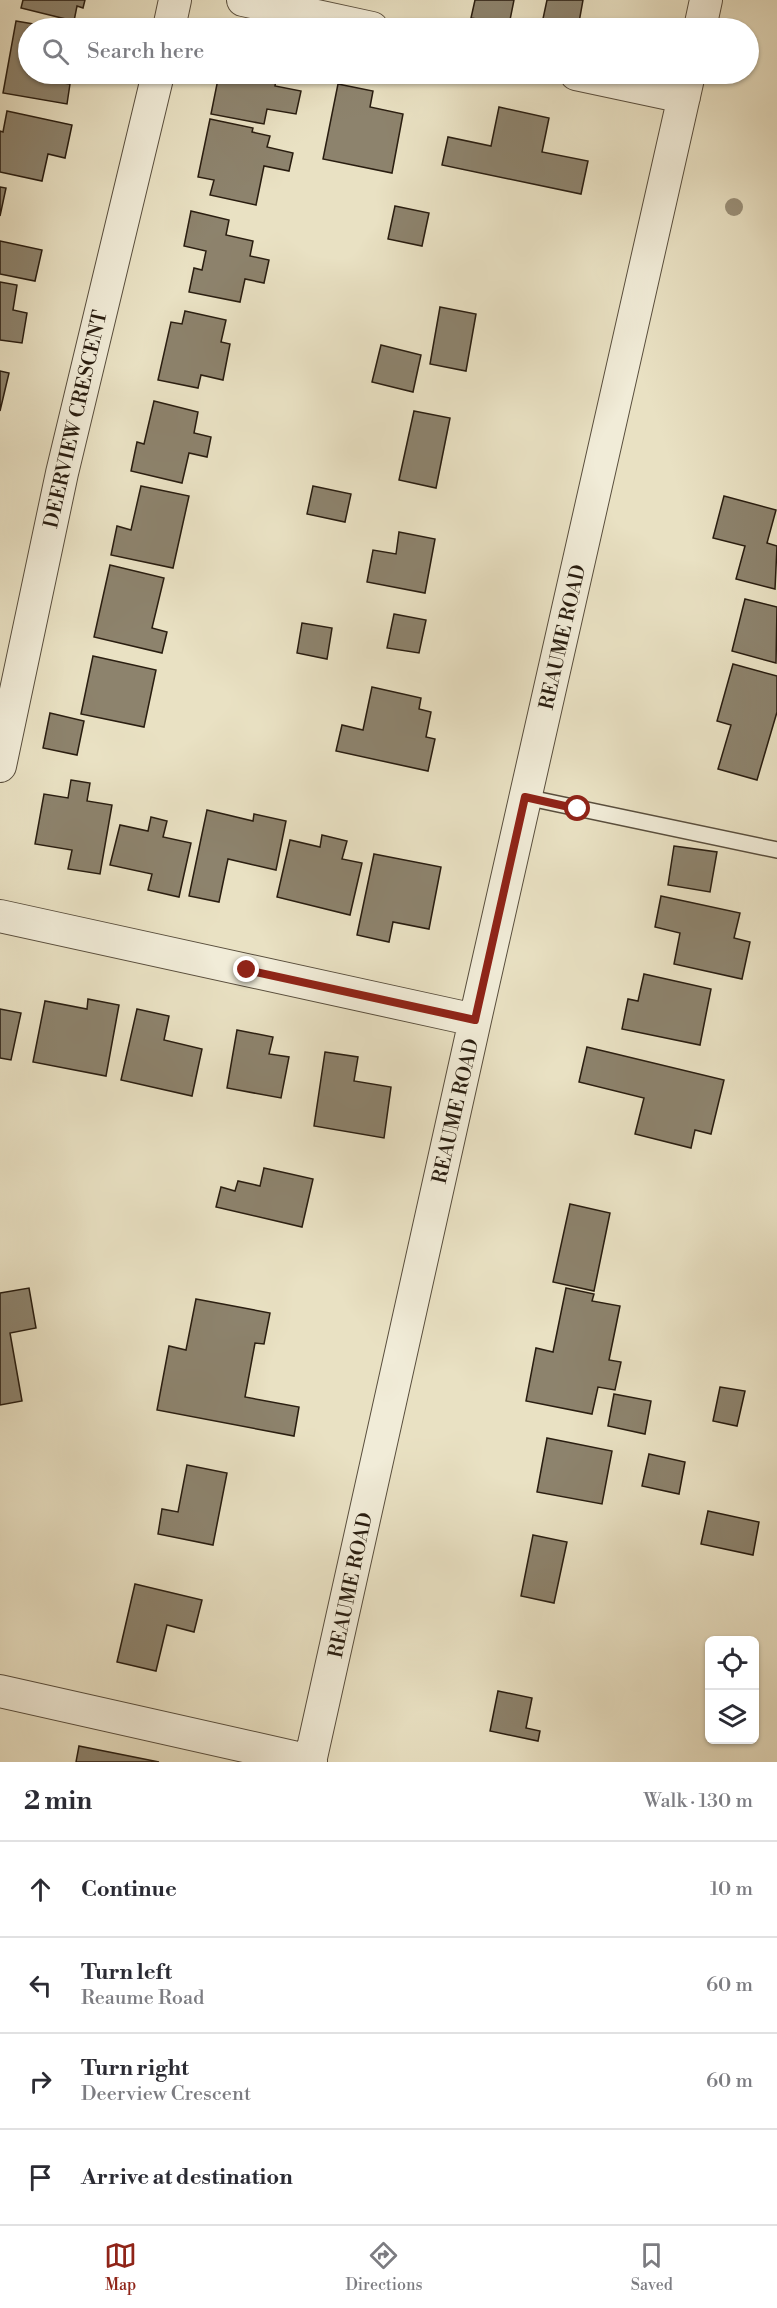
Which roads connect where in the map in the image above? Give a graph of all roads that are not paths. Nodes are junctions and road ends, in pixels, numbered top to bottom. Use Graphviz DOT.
graph roads {
  1 [pos="175,0"];
  2 [pos="243,0"];
  3 [pos="706,0"];
  4 [pos="171,18"];
  5 [pos="326,18"];
  6 [pos="702,18"];
  7 [pos="156,84"];
  8 [pos="687,85"];
  9 [pos="0,766"];
  10 [pos="525,797"];
  11 [pos="777,850"];
  12 [pos="0,916"];
  13 [pos="475,1020"];
  14 [pos="0,1691"];
  15 [pos="311,1761"];
  1 -- 4 [label="street"];
  2 -- 5 [label="street"];
  3 -- 6 [label="street"];
  7 -- 9 [label="street, DEERVIEW CRESCENT"];
  8 -- 10 [label="street, REAUME ROAD"];
  10 -- 11 [label="lane"];
  10 -- 13 [label="street, REAUME ROAD"];
  12 -- 13 [label="street"];
  13 -- 15 [label="street, REAUME ROAD"];
  14 -- 15 [label="street"];
}
